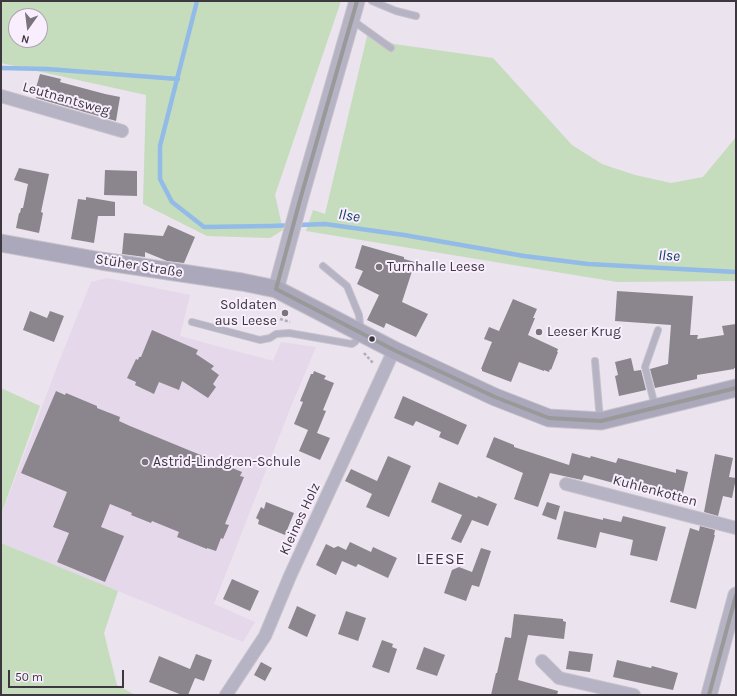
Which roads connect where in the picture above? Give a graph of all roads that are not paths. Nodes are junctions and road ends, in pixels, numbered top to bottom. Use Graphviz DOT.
graph roads {
  1 [pos="357,1"];
  2 [pos="372,1"];
  3 [pos="416,16"];
  4 [pos="352,20"];
  5 [pos="391,48"];
  6 [pos="1,96"];
  7 [pos="122,131"];
  8 [pos="1,243"];
  9 [pos="323,266"];
  10 [pos="276,289"];
  11 [pos="192,322"];
  12 [pos="658,330"];
  13 [pos="361,333"];
  14 [pos="394,350"];
  15 [pos="595,361"];
  16 [pos="736,388"];
  17 [pos="655,408"];
  18 [pos="601,421"];
  19 [pos="566,484"];
  20 [pos="736,528"];
  21 [pos="736,595"];
  22 [pos="542,661"];
  23 [pos="226,695"];
  24 [pos="634,695"];
  25 [pos="709,695"];
  1 -- 4 [label="street"];
  2 -- 3 [label="lane"];
  4 -- 5 [label="lane"];
  4 -- 10 [label="street"];
  6 -- 7 [label="street, Leutnantsweg"];
  8 -- 10 [label="main road, Stüher Straße"];
  9 -- 13 [label="lane"];
  10 -- 13 [label="main road, Stüher Straße"];
  11 -- 13 [label="lane"];
  12 -- 17 [label="lane"];
  13 -- 14 [label="main road, Stüher Straße"];
  14 -- 18 [label="main road, Stüher Straße"];
  14 -- 23 [label="street, Kleines Holz"];
  15 -- 18 [label="lane"];
  16 -- 17 [label="main road, Stüher Straße"];
  17 -- 18 [label="main road, Stüher Straße"];
  19 -- 20 [label="street, Kuhlenkotten"];
  21 -- 25 [label="street"];
  22 -- 24 [label="street"];
}
